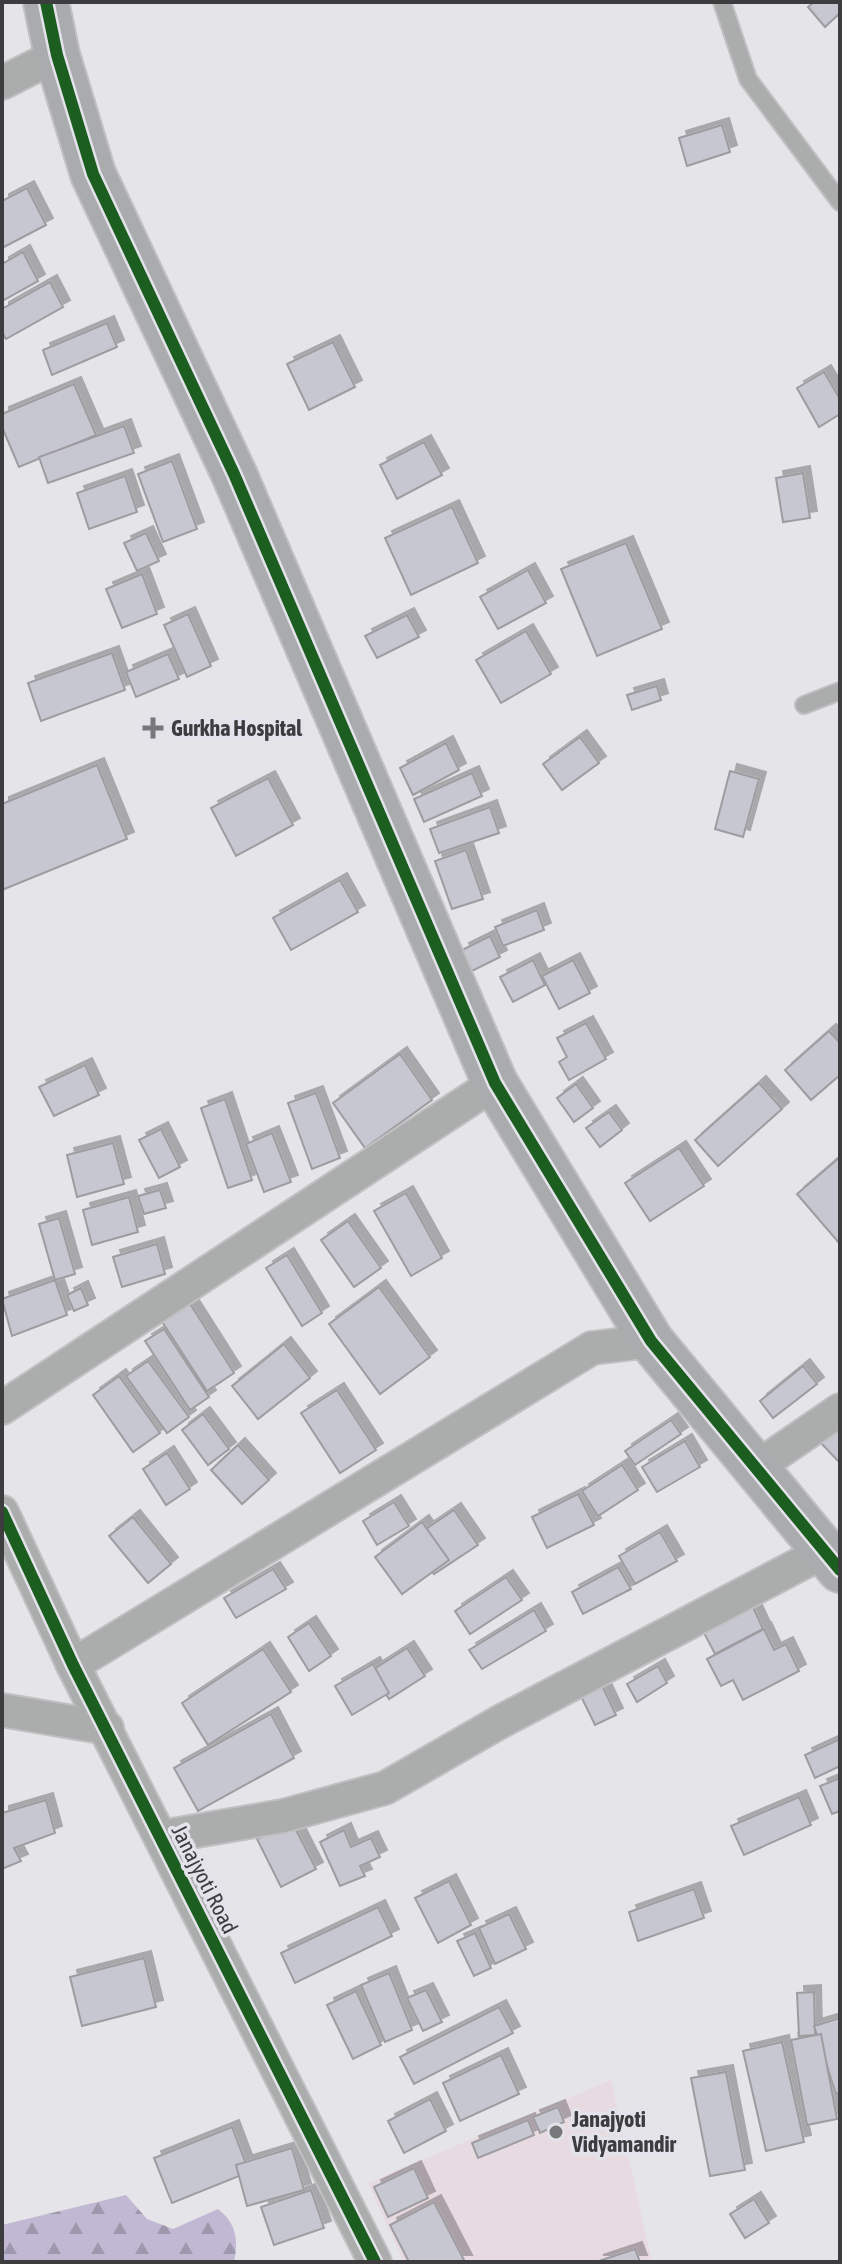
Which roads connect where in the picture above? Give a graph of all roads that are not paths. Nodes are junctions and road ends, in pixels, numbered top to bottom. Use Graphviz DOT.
graph roads {
  1 [pos="46,2"];
  2 [pos="722,2"];
  3 [pos="57,55"];
  4 [pos="2,83"];
  5 [pos="840,202"];
  6 [pos="840,691"];
  7 [pos="804,705"];
  8 [pos="495,1083"];
  9 [pos="651,1341"];
  10 [pos="2,1408"];
  11 [pos="840,1410"];
  12 [pos="757,1467"];
  13 [pos="2,1512"];
  14 [pos="832,1561"];
  15 [pos="73,1665"];
  16 [pos="2,1710"];
  17 [pos="107,1728"];
  18 [pos="161,1837"];
  19 [pos="375,2262"];
  1 -- 3 [label="street"];
  2 -- 5 [label="lane"];
  3 -- 4 [label="street"];
  3 -- 8 [label="street"];
  6 -- 7 [label="lane"];
  8 -- 9 [label="street"];
  8 -- 10 [label="street"];
  9 -- 12 [label="street"];
  9 -- 15 [label="street"];
  11 -- 12 [label="street"];
  12 -- 14 [label="street"];
  13 -- 15 [label="street, Janajyoti Road"];
  14 -- 18 [label="street"];
  15 -- 17 [label="street, Janajyoti Road"];
  16 -- 17 [label="street"];
  17 -- 18 [label="street, Janajyoti Road"];
  18 -- 19 [label="street, Janajyoti Road"];
}
